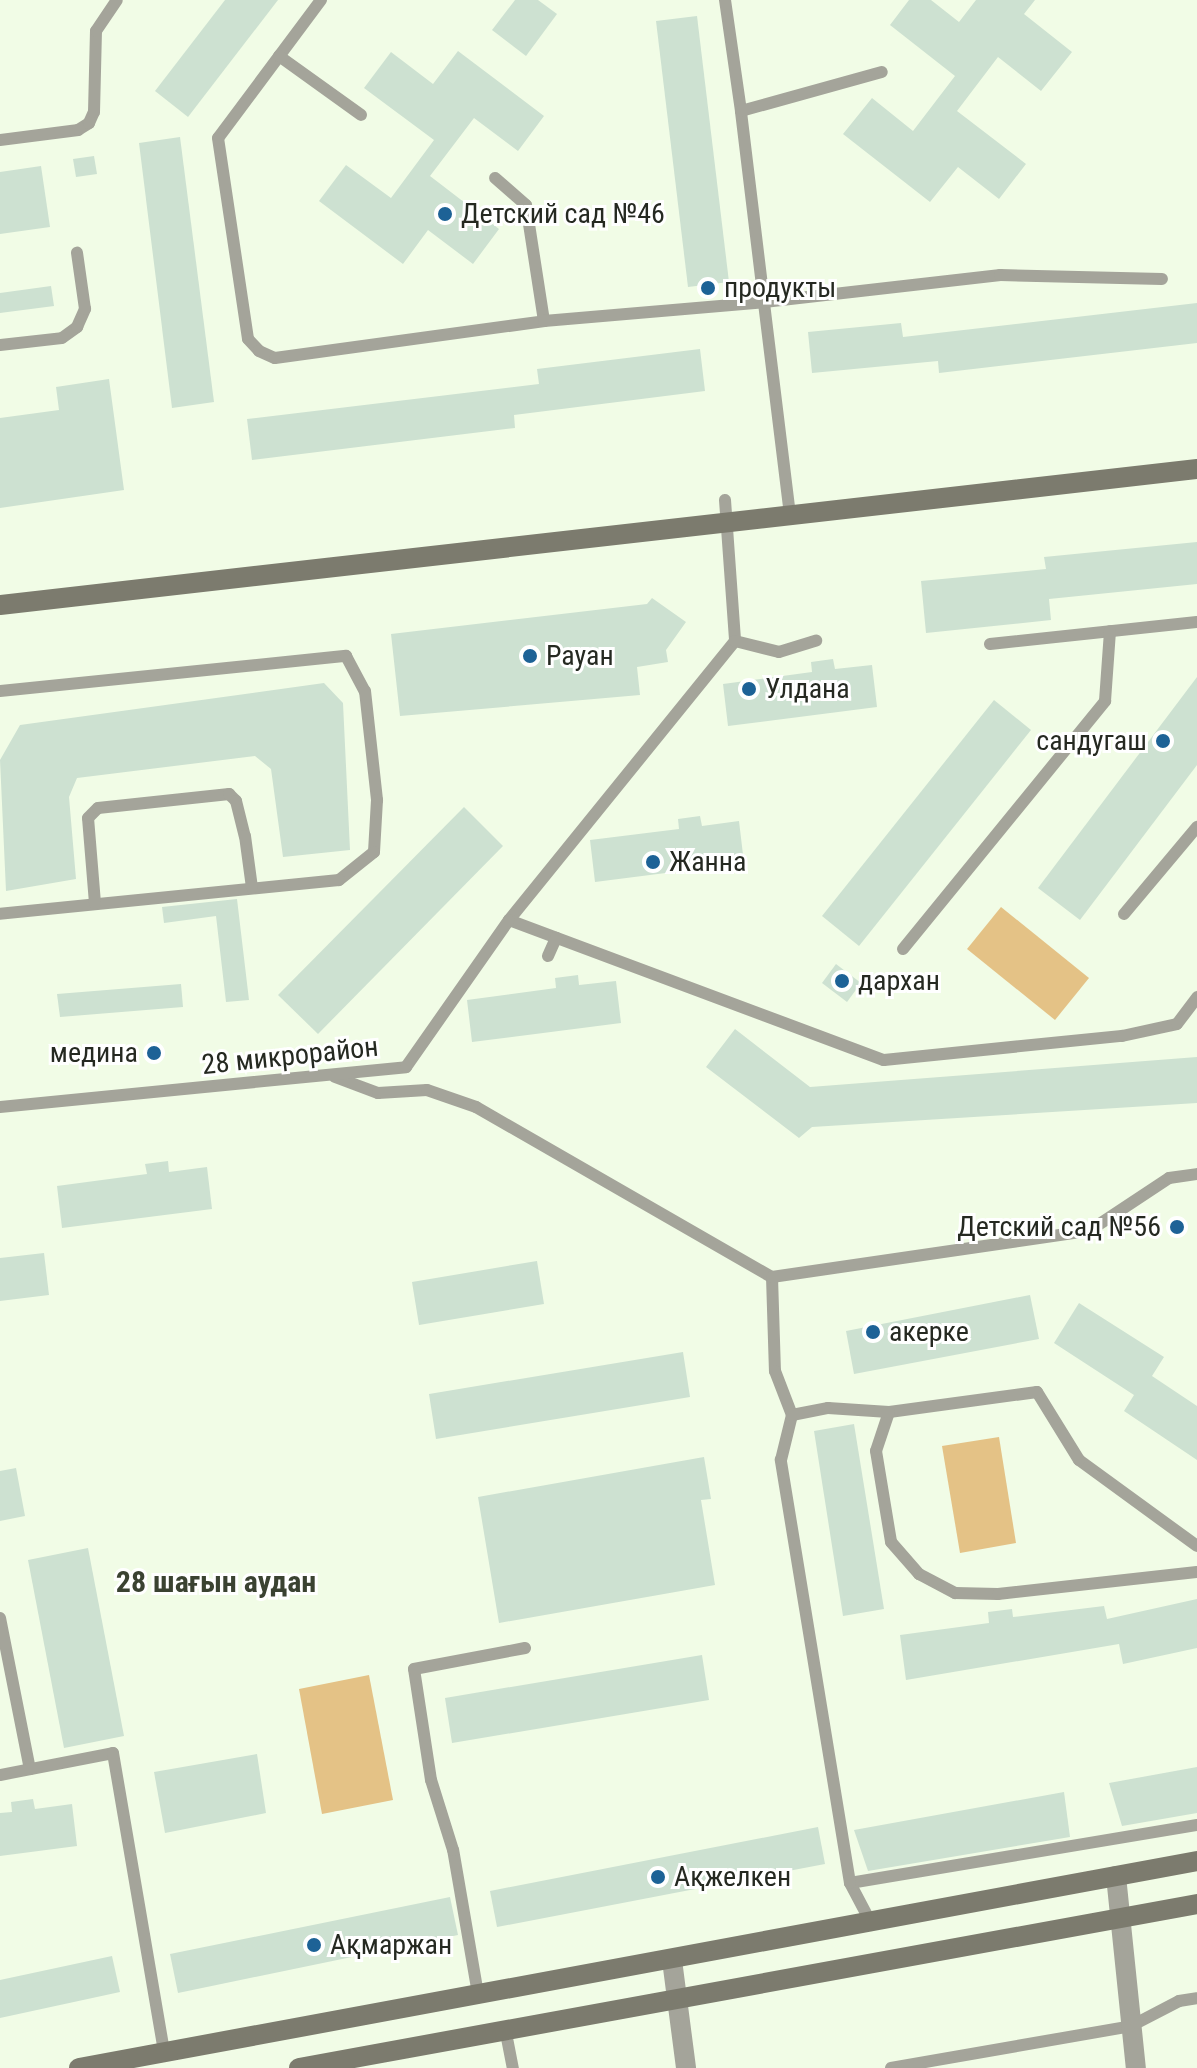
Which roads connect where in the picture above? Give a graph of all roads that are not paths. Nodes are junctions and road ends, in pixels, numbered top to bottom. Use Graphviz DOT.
graph roads {
  1 [pos="117,0"];
  2 [pos="321,0"];
  3 [pos="725,0"];
  4 [pos="279,56"];
  5 [pos="882,72"];
  6 [pos="741,111"];
  7 [pos="361,115"];
  8 [pos="0,140"];
  9 [pos="495,178"];
  10 [pos="77,253"];
  11 [pos="1162,279"];
  12 [pos="764,302"];
  13 [pos="544,321"];
  14 [pos="0,345"];
  15 [pos="1197,469"];
  16 [pos="725,500"];
  17 [pos="790,515"];
  18 [pos="727,522"];
  19 [pos="0,605"];
  20 [pos="1197,622"];
  21 [pos="1110,631"];
  22 [pos="735,641"];
  23 [pos="816,641"];
  24 [pos="990,644"];
  25 [pos="0,691"];
  26 [pos="1197,827"];
  27 [pos="252,888"];
  28 [pos="95,903"];
  29 [pos="0,914"];
  30 [pos="1124,914"];
  31 [pos="509,920"];
  32 [pos="556,938"];
  33 [pos="903,949"];
  34 [pos="548,956"];
  35 [pos="1197,997"];
  36 [pos="335,1077"];
  37 [pos="0,1107"];
  38 [pos="1197,1174"];
  39 [pos="772,1277"];
  40 [pos="889,1412"];
  41 [pos="792,1415"];
  42 [pos="1197,1546"];
  43 [pos="1197,1572"];
  44 [pos="0,1618"];
  45 [pos="525,1648"];
  46 [pos="30,1769"];
  47 [pos="0,1775"];
  48 [pos="1197,1825"];
  49 [pos="1197,1861"];
  50 [pos="1116,1876"];
  51 [pos="850,1883"];
  52 [pos="1197,1904"];
  53 [pos="1122,1918"];
  54 [pos="869,1919"];
  55 [pos="672,1960"];
  56 [pos="478,1994"];
  57 [pos="1197,1998"];
  58 [pos="677,2000"];
  59 [pos="1131,2026"];
  60 [pos="506,2033"];
  61 [pos="164,2052"];
  62 [pos="138,2063"];
  63 [pos="79,2068"];
  64 [pos="299,2068"];
  65 [pos="513,2068"];
  66 [pos="686,2068"];
  67 [pos="891,2068"];
  68 [pos="1136,2068"];
  1 -- 8 [label="lane"];
  2 -- 4 [label="lane"];
  3 -- 6 [label="lane"];
  4 -- 7 [label="lane"];
  4 -- 13 [label="lane"];
  5 -- 6 [label="lane"];
  6 -- 12 [label="lane"];
  9 -- 13 [label="lane"];
  10 -- 14 [label="lane"];
  11 -- 12 [label="lane"];
  12 -- 13 [label="lane"];
  12 -- 17 [label="lane"];
  15 -- 17 [label="main road"];
  16 -- 18 [label="lane"];
  17 -- 18 [label="main road"];
  18 -- 19 [label="main road"];
  18 -- 22 [label="lane"];
  20 -- 21 [label="lane"];
  21 -- 24 [label="lane"];
  21 -- 33 [label="lane"];
  22 -- 23 [label="lane"];
  22 -- 31 [label="lane, 28 микрорайон"];
  25 -- 27 [label="lane"];
  26 -- 30 [label="lane"];
  27 -- 28 [label="lane"];
  27 -- 28 [label="lane"];
  28 -- 29 [label="lane"];
  31 -- 32 [label="lane"];
  31 -- 36 [label="lane, 28 микрорайон"];
  32 -- 34 [label="lane"];
  32 -- 35 [label="lane"];
  36 -- 37 [label="lane, 28 микрорайон"];
  36 -- 39 [label="lane"];
  38 -- 39 [label="lane"];
  39 -- 41 [label="lane"];
  40 -- 41 [label="lane"];
  40 -- 42 [label="lane"];
  40 -- 43 [label="lane"];
  41 -- 51 [label="lane"];
  44 -- 46 [label="lane"];
  45 -- 56 [label="lane"];
  46 -- 47 [label="lane"];
  46 -- 61 [label="lane"];
  48 -- 51 [label="lane"];
  49 -- 50 [label="main road"];
  50 -- 53 [label="street"];
  50 -- 54 [label="main road"];
  51 -- 54 [label="lane"];
  52 -- 53 [label="main road"];
  53 -- 58 [label="main road"];
  53 -- 59 [label="street"];
  54 -- 55 [label="main road"];
  55 -- 56 [label="main road"];
  55 -- 58 [label="street"];
  56 -- 61 [label="main road"];
  57 -- 59 [label="lane"];
  58 -- 60 [label="main road"];
  58 -- 66 [label="street"];
  59 -- 67 [label="lane"];
  59 -- 68 [label="street"];
  60 -- 64 [label="main road"];
  60 -- 65 [label="lane"];
  61 -- 62 [label="main road"];
  62 -- 63 [label="main road"];
}
